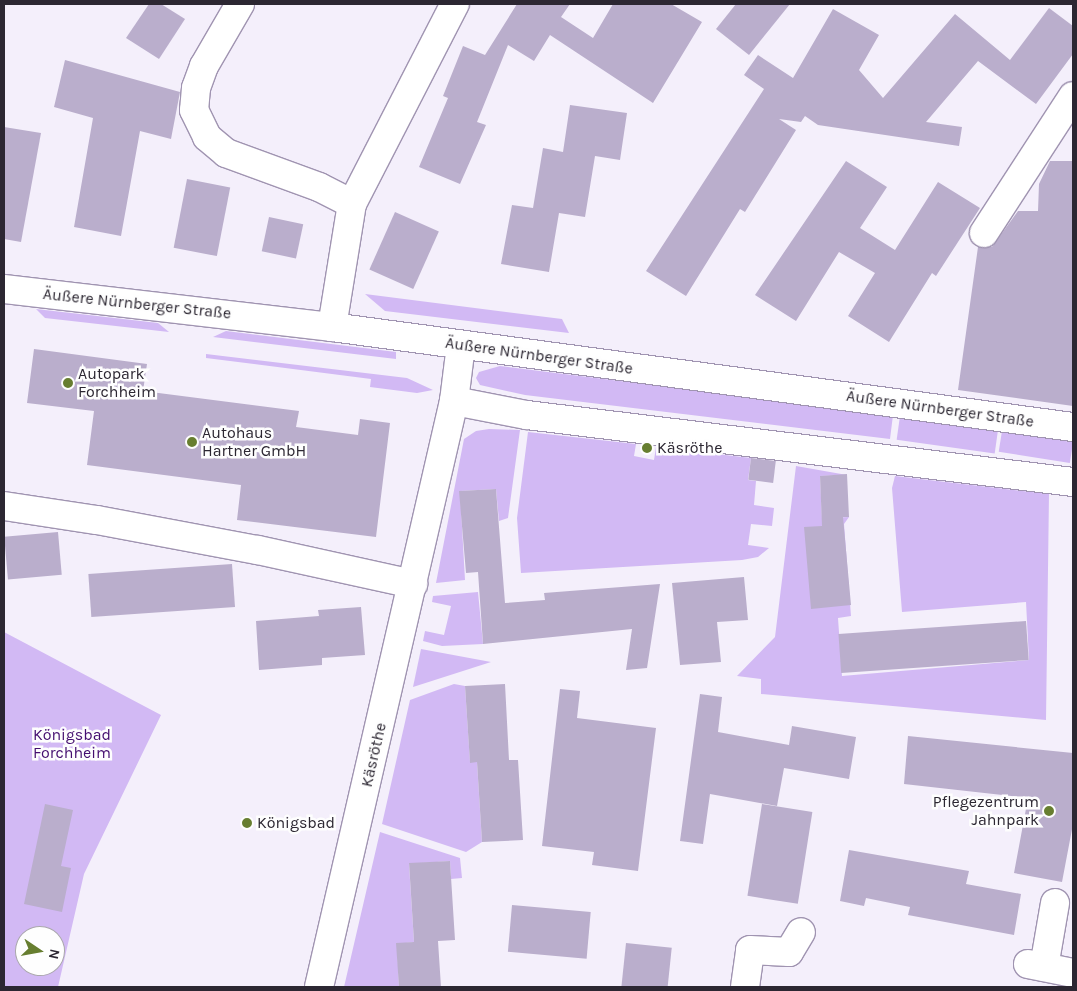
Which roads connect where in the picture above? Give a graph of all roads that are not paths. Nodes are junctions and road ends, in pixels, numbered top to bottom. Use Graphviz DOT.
graph roads {
  1 [pos="240,4"];
  2 [pos="455,4"];
  3 [pos="1073,96"];
  4 [pos="352,204"];
  5 [pos="984,233"];
  6 [pos="4,289"];
  7 [pos="332,327"];
  8 [pos="461,345"];
  9 [pos="454,401"];
  10 [pos="1073,427"];
  11 [pos="1073,482"];
  12 [pos="4,506"];
  13 [pos="413,584"];
  14 [pos="1055,903"];
  15 [pos="801,932"];
  16 [pos="1073,973"];
  17 [pos="319,987"];
  18 [pos="744,987"];
  1 -- 4 [label="street"];
  2 -- 4 [label="street"];
  3 -- 5 [label="street"];
  4 -- 7 [label="street"];
  6 -- 7 [label="street, Äußere Nürnberger Straße"];
  7 -- 8 [label="street, Äußere Nürnberger Straße"];
  8 -- 9 [label="street, Käsröthe"];
  8 -- 10 [label="street, Äußere Nürnberger Straße"];
  9 -- 11 [label="street"];
  9 -- 13 [label="street, Käsröthe"];
  12 -- 13 [label="street"];
  13 -- 17 [label="street, Käsröthe"];
  14 -- 16 [label="street"];
  15 -- 18 [label="street"];
}
